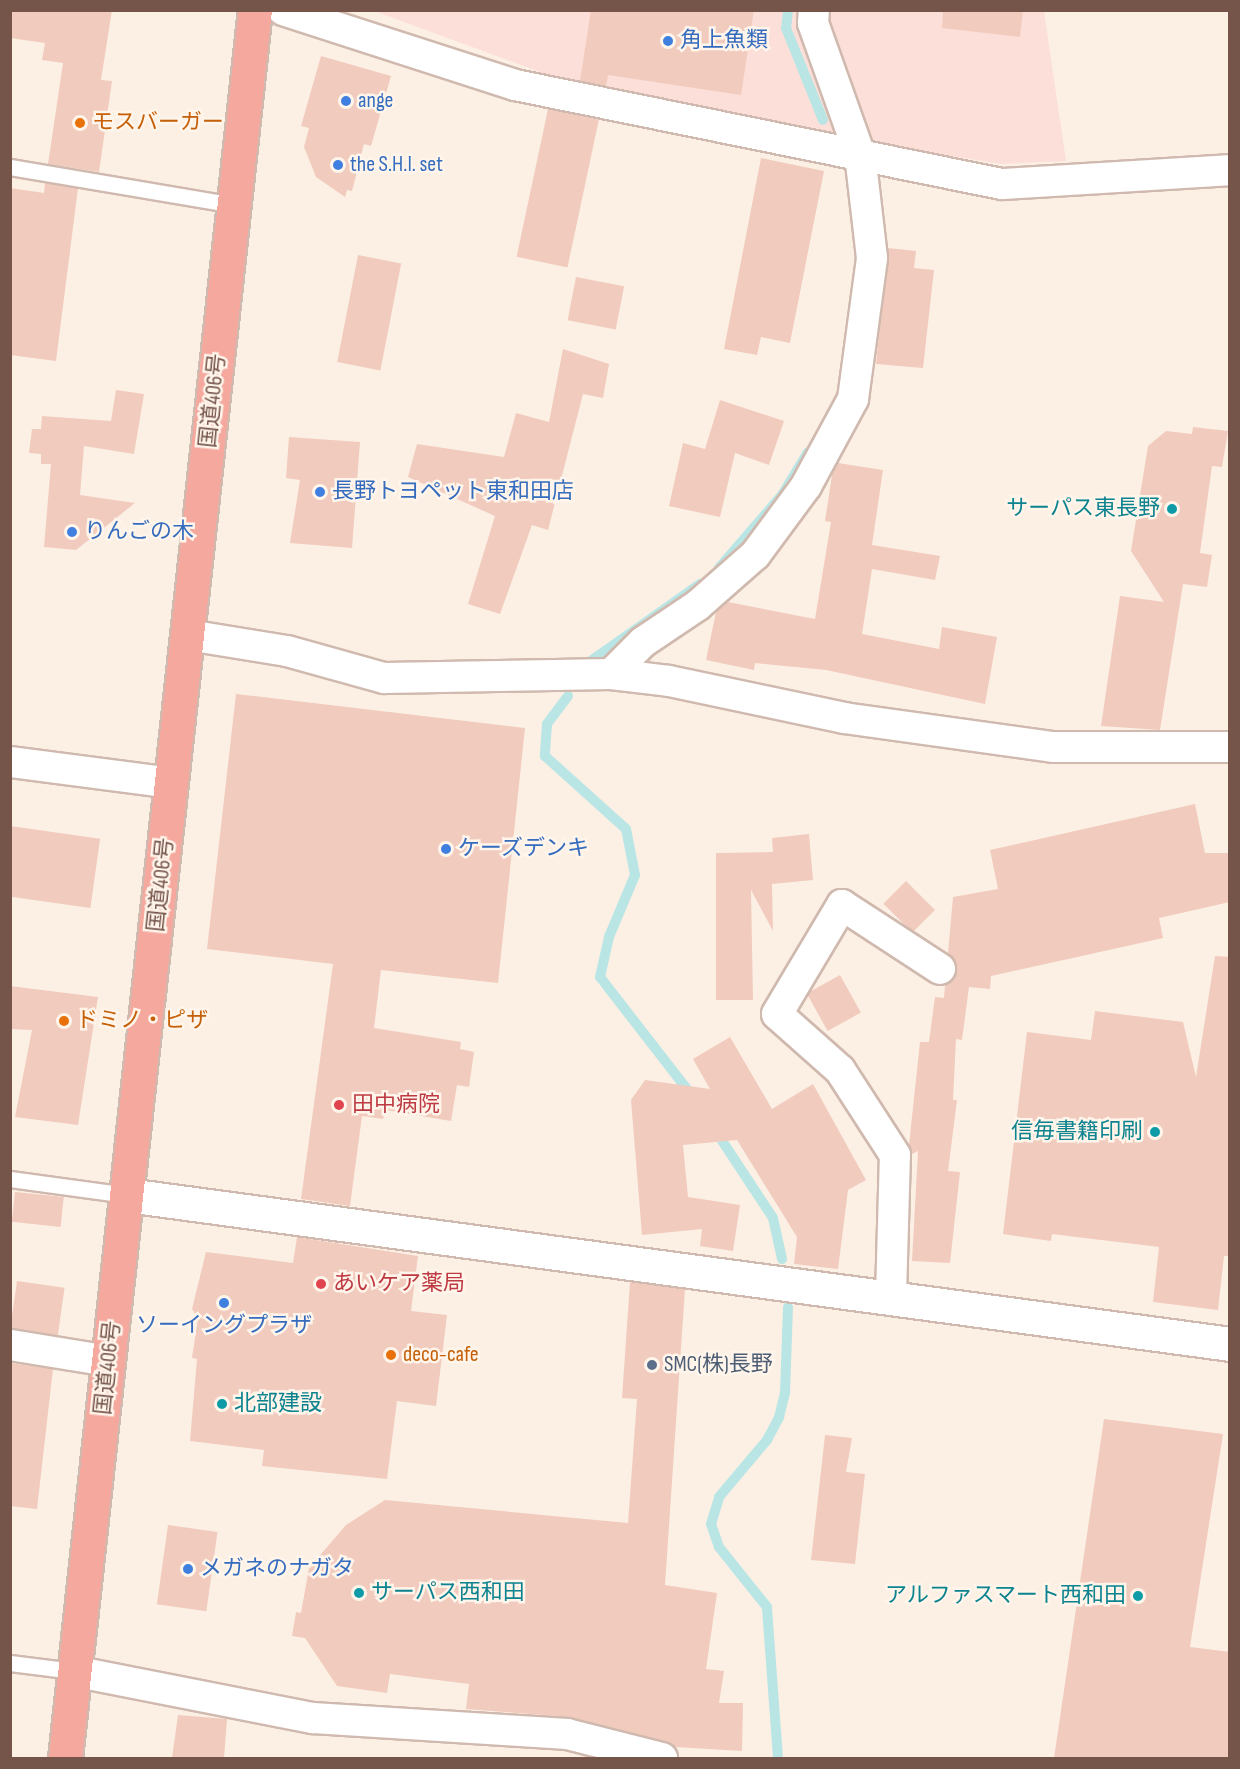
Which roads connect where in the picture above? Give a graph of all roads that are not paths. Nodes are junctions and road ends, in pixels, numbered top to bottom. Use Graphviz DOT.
graph roads {
  1 [pos="255,10"];
  2 [pos="283,10"];
  3 [pos="814,10"];
  4 [pos="860,155"];
  5 [pos="10,167"];
  6 [pos="1230,170"];
  7 [pos="234,205"];
  8 [pos="188,635"];
  9 [pos="611,674"];
  10 [pos="1230,747"];
  11 [pos="10,762"];
  12 [pos="172,783"];
  13 [pos="940,969"];
  14 [pos="10,1179"];
  15 [pos="127,1195"];
  16 [pos="891,1296"];
  17 [pos="1230,1344"];
  18 [pos="10,1345"];
  19 [pos="109,1361"];
  20 [pos="10,1663"];
  21 [pos="73,1671"];
  22 [pos="65,1758"];
  23 [pos="662,1758"];
  1 -- 7 [label="highway, 国道406号"];
  2 -- 4 [label="street"];
  3 -- 4 [label="street"];
  4 -- 6 [label="street"];
  4 -- 9 [label="street"];
  5 -- 7 [label="lane"];
  7 -- 8 [label="highway, 国道406号"];
  8 -- 9 [label="street"];
  8 -- 12 [label="highway, 国道406号"];
  9 -- 10 [label="street"];
  11 -- 12 [label="street"];
  12 -- 15 [label="highway, 国道406号"];
  13 -- 16 [label="street"];
  14 -- 15 [label="lane"];
  15 -- 16 [label="street"];
  15 -- 19 [label="highway, 国道406号"];
  16 -- 17 [label="street"];
  18 -- 19 [label="street"];
  19 -- 21 [label="highway, 国道406号"];
  20 -- 21 [label="lane"];
  21 -- 22 [label="highway, 国道406号"];
  21 -- 23 [label="street"];
}
